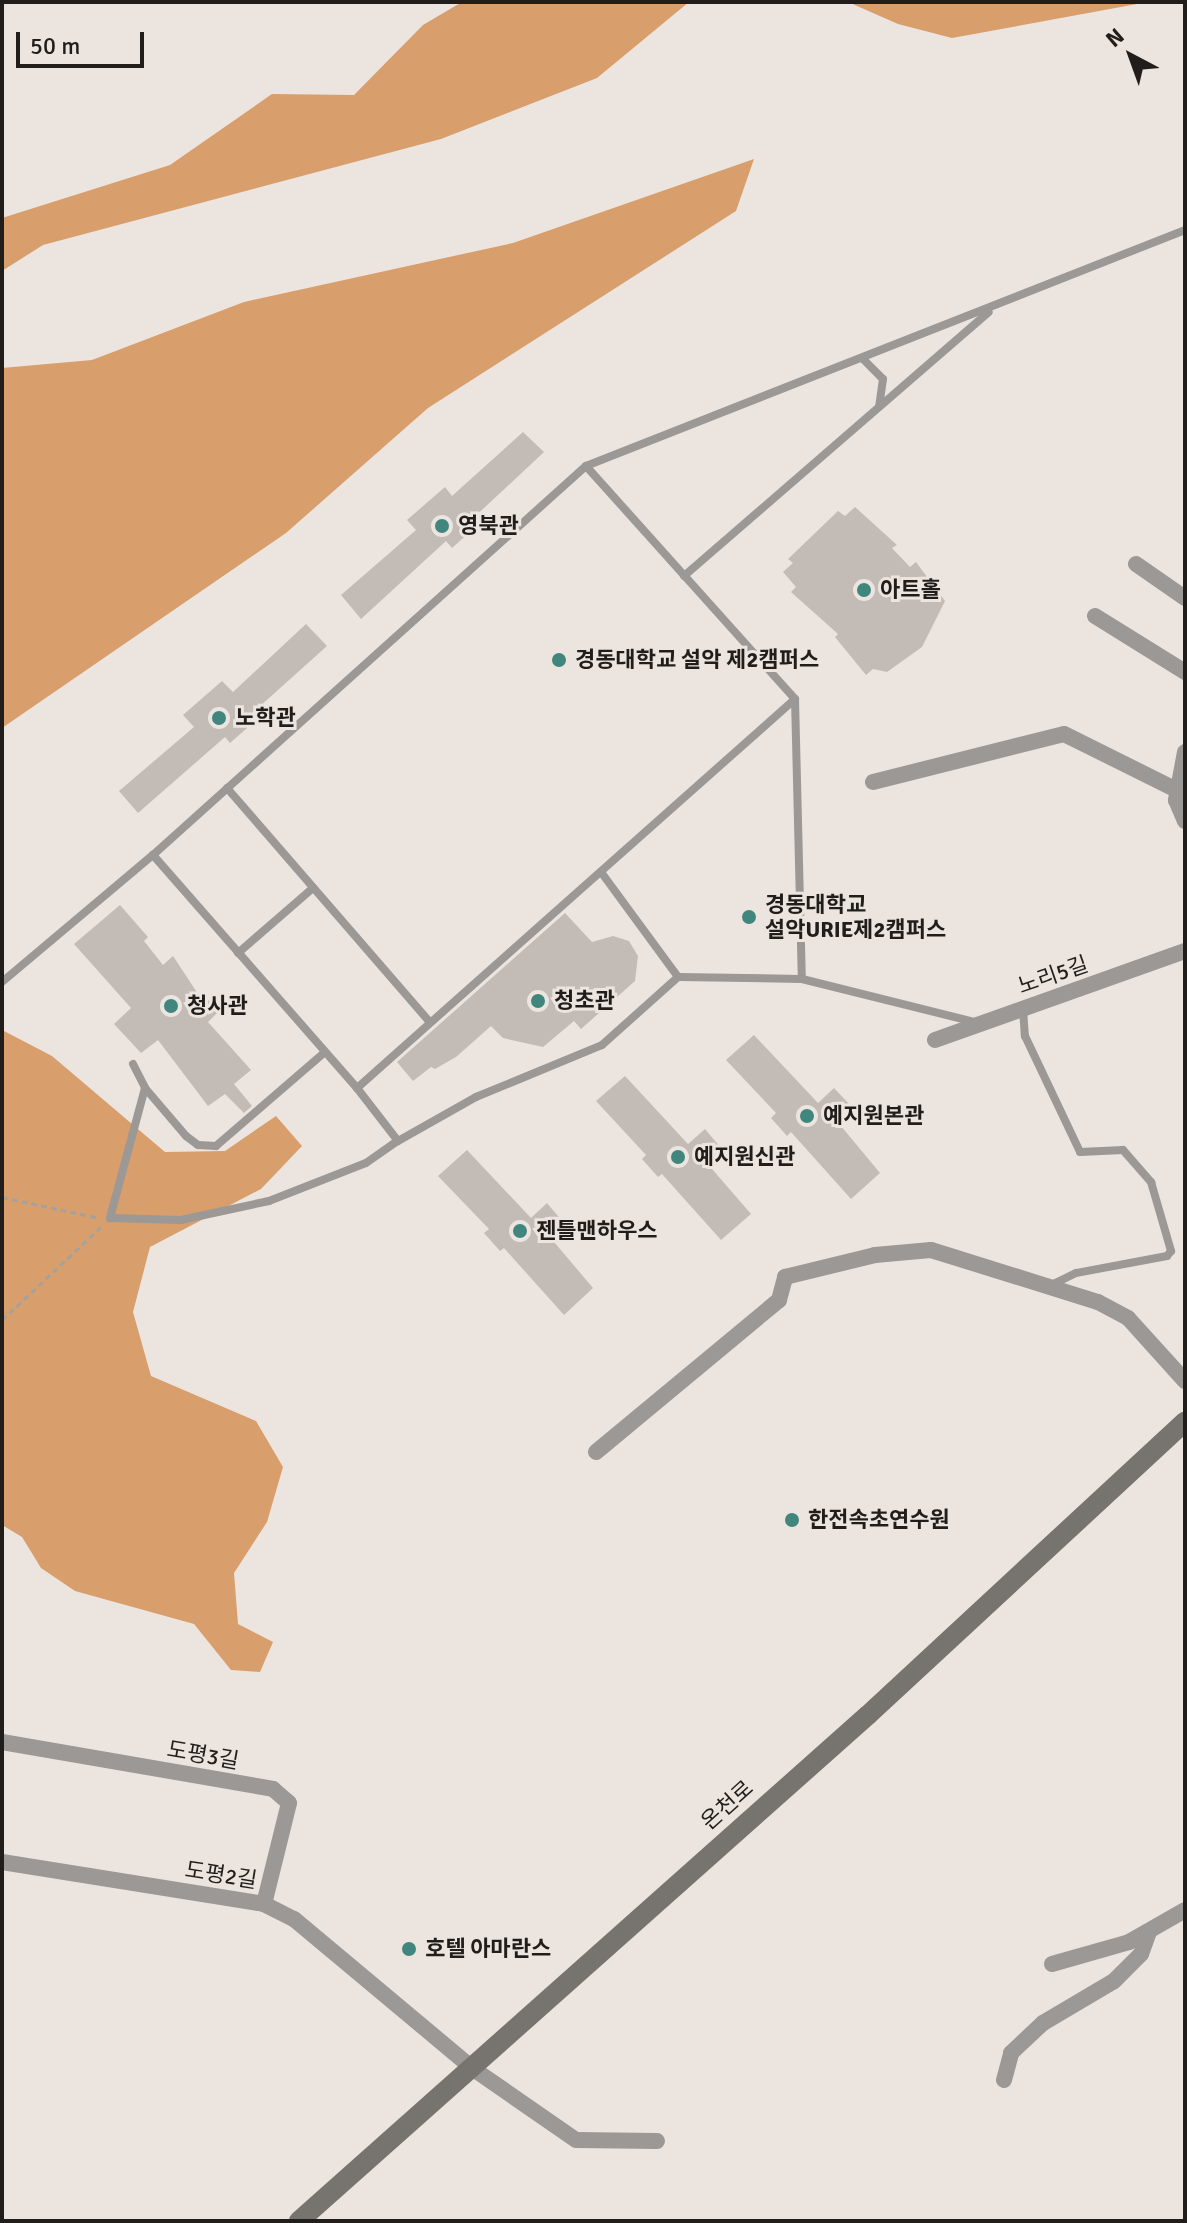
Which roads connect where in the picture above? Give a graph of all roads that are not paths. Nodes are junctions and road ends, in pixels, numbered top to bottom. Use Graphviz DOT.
graph roads {
  1 [pos="1185,230"];
  2 [pos="994,308"];
  3 [pos="863,359"];
  4 [pos="879,408"];
  5 [pos="586,466"];
  6 [pos="1136,564"];
  7 [pos="684,576"];
  8 [pos="1185,598"];
  9 [pos="1095,616"];
  10 [pos="1185,672"];
  11 [pos="795,699"];
  12 [pos="1185,752"];
  13 [pos="873,782"];
  14 [pos="227,788"];
  15 [pos="1181,793"];
  16 [pos="1185,821"];
  17 [pos="153,855"];
  18 [pos="601,872"];
  19 [pos="312,889"];
  20 [pos="1185,951"];
  21 [pos="238,953"];
  22 [pos="678,977"];
  23 [pos="802,979"];
  24 [pos="2,982"];
  25 [pos="1023,1009"];
  26 [pos="430,1022"];
  27 [pos="981,1023"];
  28 [pos="935,1040"];
  29 [pos="325,1052"];
  30 [pos="133,1064"];
  31 [pos="145,1088"];
  32 [pos="357,1088"];
  33 [pos="398,1141"];
  34 [pos="1047,1287"];
  35 [pos="1185,1381"];
  36 [pos="1185,1421"];
  37 [pos="596,1452"];
  38 [pos="2,1742"];
  39 [pos="2,1862"];
  40 [pos="264,1904"];
  41 [pos="1185,1910"];
  42 [pos="1149,1932"];
  43 [pos="1052,1964"];
  44 [pos="472,2068"];
  45 [pos="1004,2080"];
  46 [pos="657,2141"];
  47 [pos="299,2221"];
  1 -- 2 [label="lane"];
  2 -- 3 [label="lane"];
  2 -- 4 [label="lane"];
  3 -- 4 [label="lane"];
  3 -- 5 [label="lane"];
  4 -- 7 [label="lane"];
  5 -- 7 [label="lane"];
  5 -- 14 [label="lane"];
  6 -- 8 [label="street"];
  7 -- 11 [label="lane"];
  9 -- 10 [label="street"];
  11 -- 18 [label="lane"];
  11 -- 23 [label="lane"];
  12 -- 15 [label="street"];
  13 -- 15 [label="street"];
  14 -- 17 [label="lane"];
  14 -- 19 [label="lane"];
  15 -- 16 [label="street"];
  17 -- 21 [label="lane"];
  17 -- 24 [label="lane"];
  18 -- 22 [label="lane"];
  18 -- 26 [label="lane"];
  19 -- 21 [label="lane"];
  19 -- 26 [label="lane"];
  20 -- 25 [label="street, 노리5길"];
  21 -- 29 [label="lane"];
  22 -- 23 [label="lane"];
  22 -- 33 [label="lane"];
  23 -- 27 [label="lane"];
  25 -- 27 [label="street, 노리5길"];
  25 -- 34 [label="lane"];
  26 -- 32 [label="lane"];
  27 -- 28 [label="street, 노리5길"];
  29 -- 31 [label="lane"];
  29 -- 32 [label="lane"];
  30 -- 31 [label="lane"];
  31 -- 33 [label="lane"];
  32 -- 33 [label="lane"];
  34 -- 35 [label="street"];
  34 -- 37 [label="street"];
  36 -- 44 [label="street, 온천로"];
  38 -- 40 [label="street, 도평3길"];
  39 -- 40 [label="street, 도평2길"];
  40 -- 44 [label="street, 도평2길"];
  41 -- 42 [label="street"];
  42 -- 43 [label="street"];
  42 -- 45 [label="street"];
  44 -- 46 [label="street, 도평2길"];
  44 -- 47 [label="street, 온천로"];
}
